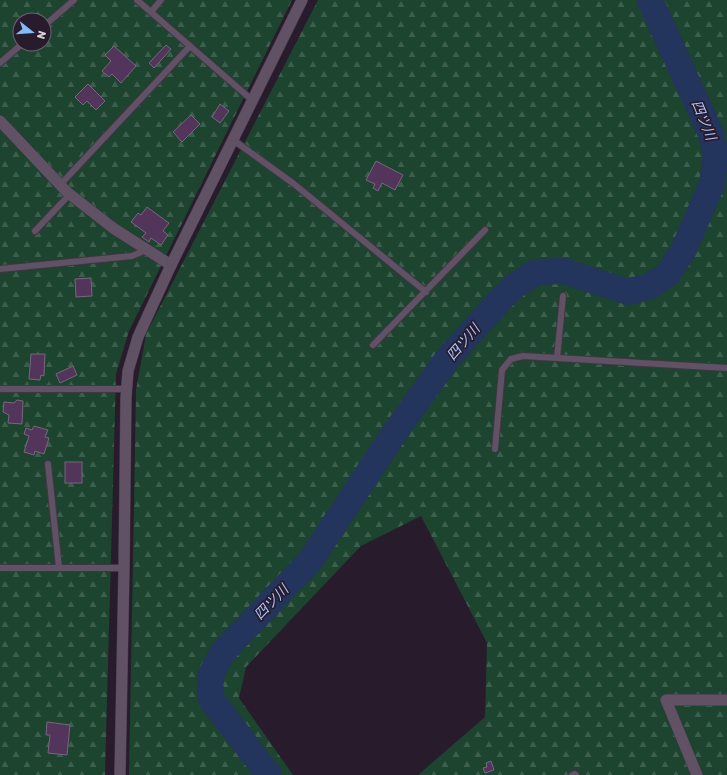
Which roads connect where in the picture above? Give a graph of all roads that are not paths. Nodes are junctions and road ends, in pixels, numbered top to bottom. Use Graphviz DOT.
graph roads {
  1 [pos="74,0"];
  2 [pos="137,0"];
  3 [pos="162,0"];
  4 [pos="302,0"];
  5 [pos="151,12"];
  6 [pos="52,19"];
  7 [pos="190,46"];
  8 [pos="13,52"];
  9 [pos="0,63"];
  10 [pos="252,100"];
  11 [pos="0,120"];
  12 [pos="232,139"];
  13 [pos="60,185"];
  14 [pos="70,194"];
  15 [pos="485,230"];
  16 [pos="35,231"];
  17 [pos="146,250"];
  18 [pos="171,265"];
  19 [pos="0,269"];
  20 [pos="426,292"];
  21 [pos="562,296"];
  22 [pos="373,345"];
  23 [pos="557,358"];
  24 [pos="727,368"];
  25 [pos="0,389"];
  26 [pos="126,389"];
  27 [pos="495,449"];
  28 [pos="48,464"];
  29 [pos="0,568"];
  30 [pos="59,568"];
  31 [pos="124,568"];
  32 [pos="727,700"];
  33 [pos="120,775"];
  34 [pos="572,775"];
  35 [pos="576,775"];
  36 [pos="698,775"];
  1 -- 6 [label="lane"];
  2 -- 5 [label="lane"];
  3 -- 5 [label="lane"];
  4 -- 10 [label="street"];
  5 -- 7 [label="lane"];
  7 -- 10 [label="lane"];
  7 -- 13 [label="lane"];
  8 -- 9 [label="lane"];
  10 -- 12 [label="street"];
  11 -- 13 [label="street"];
  12 -- 18 [label="street"];
  12 -- 20 [label="lane"];
  13 -- 14 [label="street"];
  14 -- 16 [label="lane"];
  14 -- 17 [label="street"];
  15 -- 20 [label="lane"];
  17 -- 18 [label="street"];
  17 -- 19 [label="lane"];
  18 -- 26 [label="street"];
  20 -- 22 [label="lane"];
  21 -- 23 [label="lane"];
  23 -- 24 [label="lane"];
  23 -- 27 [label="lane"];
  25 -- 26 [label="lane"];
  26 -- 31 [label="street"];
  28 -- 30 [label="lane"];
  29 -- 30 [label="lane"];
  30 -- 31 [label="lane"];
  31 -- 33 [label="street"];
  32 -- 36 [label="street"];
  34 -- 35 [label="lane"];
}
